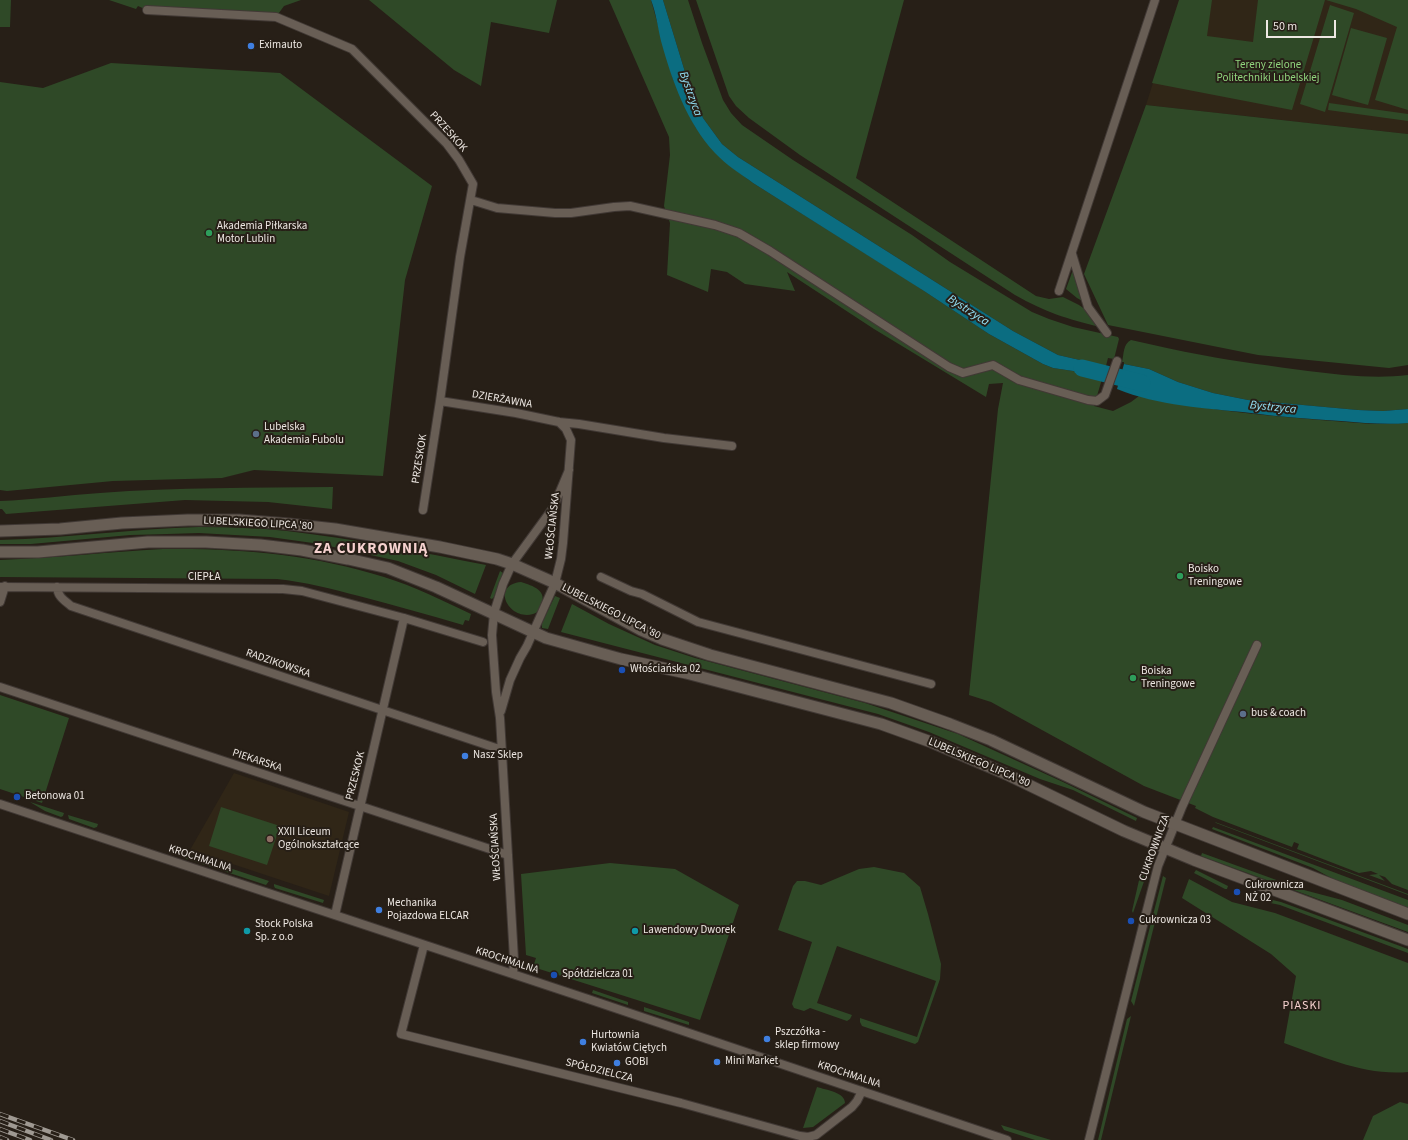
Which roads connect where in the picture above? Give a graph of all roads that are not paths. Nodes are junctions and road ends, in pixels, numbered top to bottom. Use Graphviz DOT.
graph roads {
  1 [pos="1155,0"];
  2 [pos="147,10"];
  3 [pos="471,200"];
  4 [pos="1072,254"];
  5 [pos="1059,291"];
  6 [pos="1107,333"];
  7 [pos="1117,361"];
  8 [pos="440,401"];
  9 [pos="559,422"];
  10 [pos="732,446"];
  11 [pos="569,470"];
  12 [pos="423,510"];
  13 [pos="0,531"];
  14 [pos="0,552"];
  15 [pos="512,564"];
  16 [pos="601,577"];
  17 [pos="555,583"];
  18 [pos="2,586"];
  19 [pos="56,588"];
  20 [pos="0,602"];
  21 [pos="494,613"];
  22 [pos="404,618"];
  23 [pos="533,632"];
  24 [pos="483,642"];
  25 [pos="1257,645"];
  26 [pos="931,684"];
  27 [pos="0,687"];
  28 [pos="382,710"];
  29 [pos="500,718"];
  30 [pos="502,750"];
  31 [pos="0,804"];
  32 [pos="360,806"];
  33 [pos="1175,824"];
  34 [pos="1165,847"];
  35 [pos="508,855"];
  36 [pos="1408,914"];
  37 [pos="335,915"];
  38 [pos="1408,940"];
  39 [pos="424,945"];
  40 [pos="513,974"];
  41 [pos="862,1091"];
  42 [pos="1007,1140"];
  43 [pos="1089,1140"];
  1 -- 4 [label="street"];
  2 -- 3 [label="street, PRZESKOK"];
  3 -- 7 [label="street"];
  3 -- 8 [label="street, PRZESKOK"];
  4 -- 5 [label="street"];
  4 -- 6 [label="street"];
  8 -- 9 [label="street, DZIERŻAWNA"];
  8 -- 12 [label="street, PRZESKOK"];
  9 -- 10 [label="street, DZIERŻAWNA"];
  9 -- 11 [label="street, WŁOŚCIAŃSKA"];
  11 -- 15 [label="street, WŁOŚCIAŃSKA"];
  11 -- 17 [label="street, WŁOŚCIAŃSKA"];
  13 -- 15 [label="main road, LUBELSKIEGO LIPCA '80"];
  14 -- 21 [label="main road, LUBELSKIEGO LIPCA '80"];
  15 -- 17 [label="main road, LUBELSKIEGO LIPCA '80"];
  15 -- 21 [label="street, WŁOŚCIAŃSKA"];
  16 -- 26 [label="street"];
  17 -- 23 [label="street, WŁOŚCIAŃSKA"];
  17 -- 33 [label="main road, LUBELSKIEGO LIPCA '80"];
  18 -- 19 [label="street, CIEPŁA"];
  18 -- 20 [label="street"];
  19 -- 22 [label="street, CIEPŁA"];
  19 -- 28 [label="street, RADZIKOWSKA"];
  21 -- 23 [label="main road, LUBELSKIEGO LIPCA '80"];
  21 -- 29 [label="street, WŁOŚCIAŃSKA"];
  22 -- 24 [label="street"];
  22 -- 28 [label="street, PRZESKOK"];
  23 -- 29 [label="street, WŁOŚCIAŃSKA"];
  23 -- 34 [label="main road, LUBELSKIEGO LIPCA '80"];
  25 -- 33 [label="street, CUKROWNICZA"];
  27 -- 32 [label="street, PIEKARSKA"];
  28 -- 30 [label="street, RADZIKOWSKA"];
  28 -- 32 [label="street, PRZESKOK"];
  29 -- 30 [label="street, WŁOŚCIAŃSKA"];
  30 -- 35 [label="street, WŁOŚCIAŃSKA"];
  31 -- 37 [label="street, KROCHMALNA"];
  32 -- 35 [label="street, PIEKARSKA"];
  32 -- 37 [label="street, PRZESKOK"];
  33 -- 34 [label="street, CUKROWNICZA"];
  33 -- 36 [label="main road, LUBELSKIEGO LIPCA '80"];
  34 -- 38 [label="main road, LUBELSKIEGO LIPCA '80"];
  34 -- 43 [label="street, CUKROWNICZA"];
  35 -- 40 [label="street, WŁOŚCIAŃSKA"];
  37 -- 39 [label="street, KROCHMALNA"];
  39 -- 40 [label="street, KROCHMALNA"];
  39 -- 41 [label="street, SPÓŁDZIELCZA"];
  40 -- 41 [label="street, KROCHMALNA"];
  41 -- 42 [label="street, KROCHMALNA"];
}
